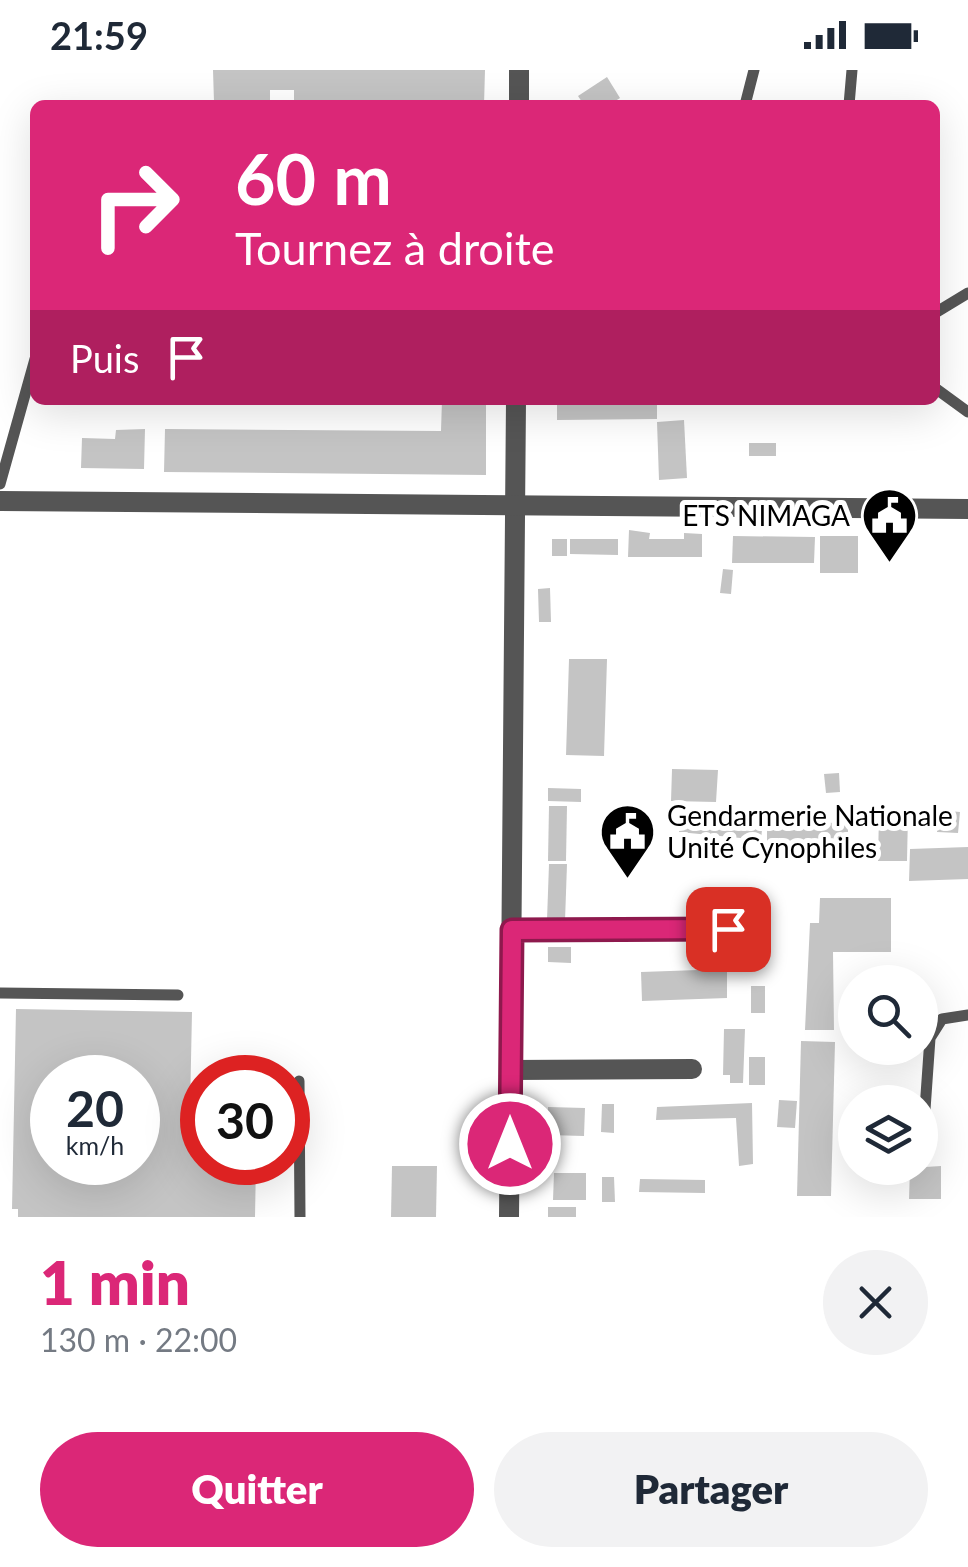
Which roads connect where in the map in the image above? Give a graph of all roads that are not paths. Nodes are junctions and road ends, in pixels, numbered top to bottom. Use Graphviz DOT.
graph roads {
  1 [pos="519,70"];
  2 [pos="754,70"];
  3 [pos="852,70"];
  4 [pos="519,100"];
  5 [pos="746,100"];
  6 [pos="849,100"];
  7 [pos="968,293"];
  8 [pos="940,309"];
  9 [pos="30,377"];
  10 [pos="940,392"];
  11 [pos="516,405"];
  12 [pos="968,412"];
  13 [pos="0,484"];
  14 [pos="0,502"];
  15 [pos="515,505"];
  16 [pos="968,509"];
  17 [pos="764,929"];
  18 [pos="512,930"];
  19 [pos="0,993"];
  20 [pos="178,995"];
  21 [pos="968,1014"];
  22 [pos="692,1069"];
  23 [pos="511,1070"];
  24 [pos="927,1085"];
  25 [pos="300,1185"];
  26 [pos="300,1217"];
  27 [pos="510,1217"];
  1 -- 4 [label="street"];
  2 -- 5 [label="lane"];
  3 -- 6 [label="lane"];
  7 -- 8 [label="lane"];
  9 -- 13 [label="lane"];
  10 -- 12 [label="lane"];
  11 -- 15 [label="street"];
  14 -- 15 [label="street"];
  15 -- 16 [label="street"];
  15 -- 18 [label="street"];
  17 -- 18 [label="lane"];
  18 -- 23 [label="street"];
  19 -- 20 [label="lane"];
  21 -- 24 [label="lane"];
  22 -- 23 [label="street"];
  23 -- 27 [label="street"];
  25 -- 26 [label="lane"];
}
